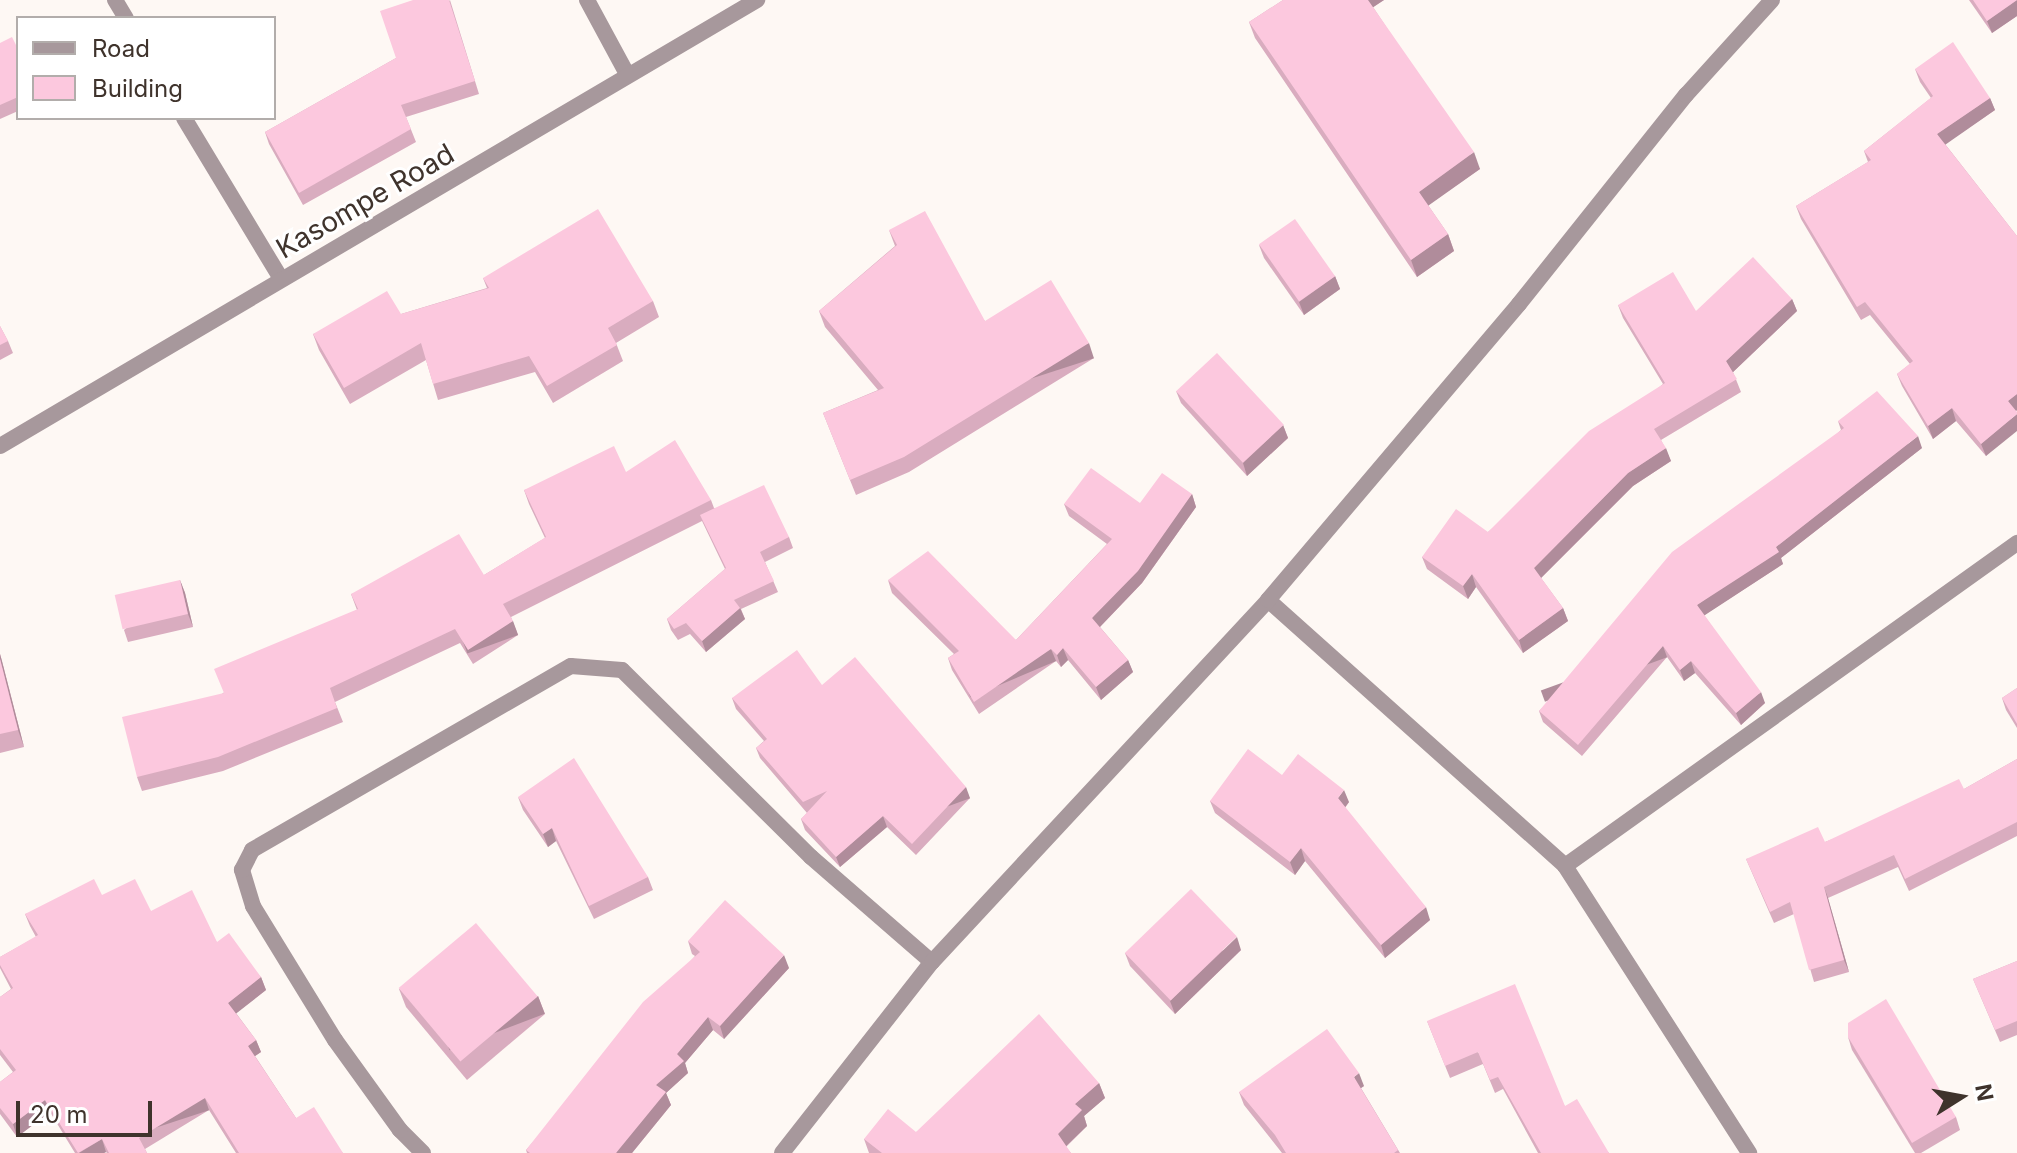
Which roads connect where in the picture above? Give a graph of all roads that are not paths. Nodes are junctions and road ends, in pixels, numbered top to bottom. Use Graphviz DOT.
graph roads {
  1 [pos="587,0"];
  2 [pos="757,0"];
  3 [pos="1772,0"];
  4 [pos="627,74"];
  5 [pos="185,120"];
  6 [pos="281,279"];
  7 [pos="0,446"];
  8 [pos="2017,543"];
  9 [pos="1268,600"];
  10 [pos="1565,866"];
  11 [pos="932,962"];
  12 [pos="423,1153"];
  13 [pos="782,1153"];
  14 [pos="1749,1153"];
  1 -- 4 [label="street"];
  2 -- 4 [label="street, Kasompe Road"];
  3 -- 9 [label="street"];
  4 -- 6 [label="street, Kasompe Road"];
  5 -- 6 [label="street"];
  6 -- 7 [label="street, Kasompe Road"];
  8 -- 10 [label="street"];
  9 -- 10 [label="street"];
  9 -- 11 [label="street"];
  10 -- 14 [label="street"];
  11 -- 12 [label="street"];
  11 -- 13 [label="street"];
}
